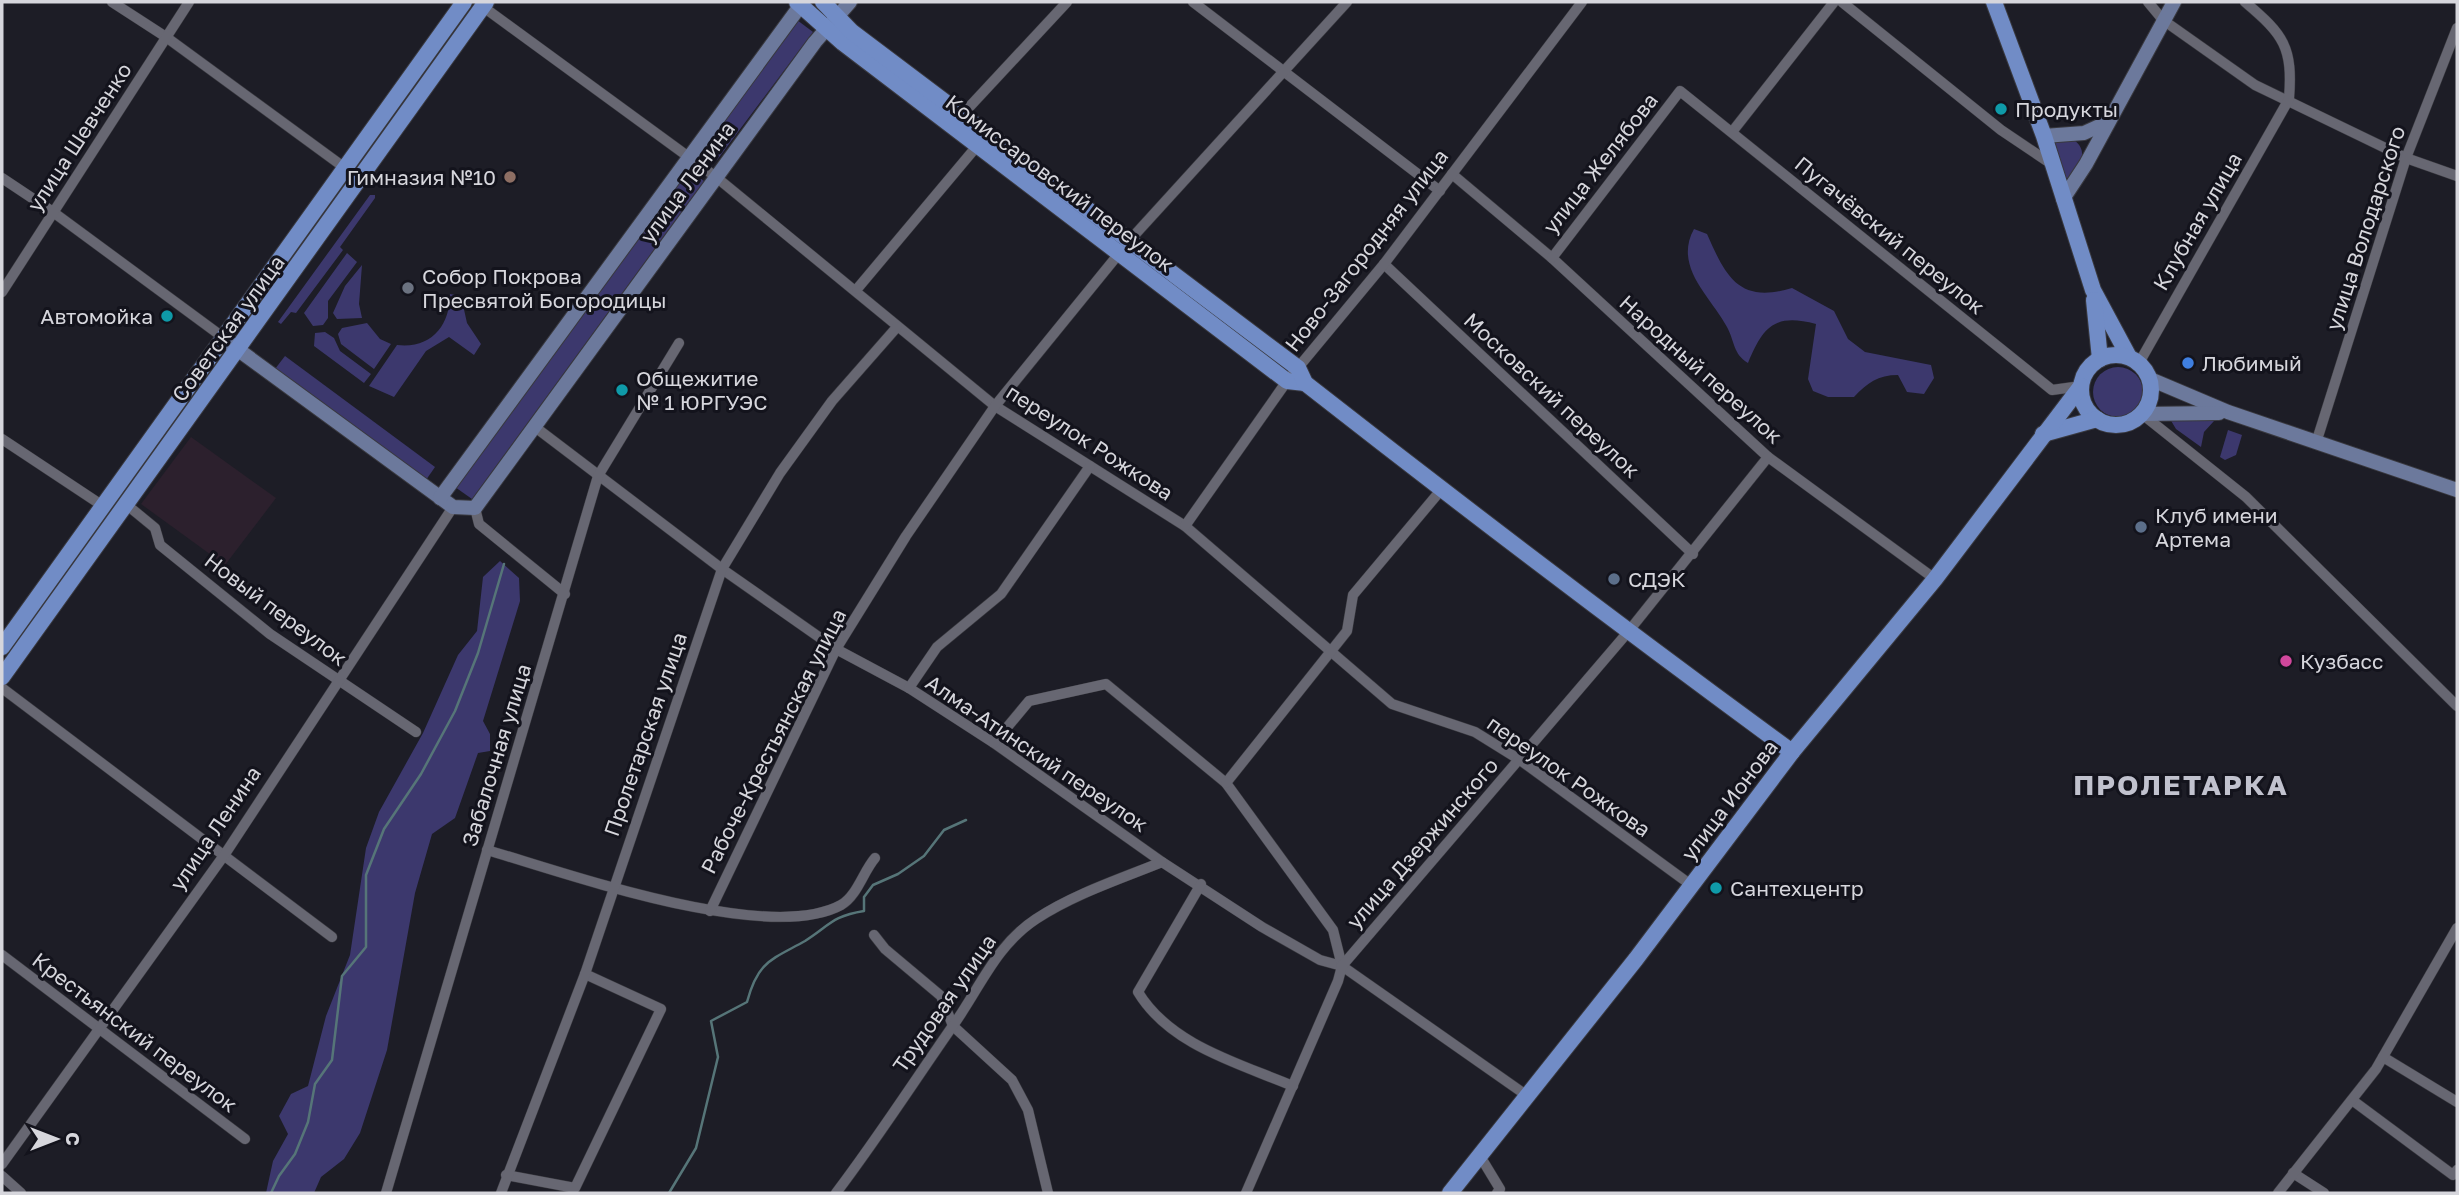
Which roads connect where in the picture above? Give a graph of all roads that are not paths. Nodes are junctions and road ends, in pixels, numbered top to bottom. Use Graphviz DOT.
graph roads {
  1 [pos="112,2"];
  2 [pos="189,2"];
  3 [pos="464,2"];
  4 [pos="823,2"];
  5 [pos="850,2"];
  6 [pos="1067,2"];
  7 [pos="1193,2"];
  8 [pos="1348,2"];
  9 [pos="1582,2"];
  10 [pos="1834,2"];
  11 [pos="1842,2"];
  12 [pos="1994,2"];
  13 [pos="2148,2"];
  14 [pos="2174,2"];
  15 [pos="2245,2"];
  16 [pos="800,3"];
  17 [pos="484,4"];
  18 [pos="2163,20"];
  19 [pos="834,21"];
  20 [pos="2457,28"];
  21 [pos="166,37"];
  22 [pos="1283,73"];
  23 [pos="1680,91"];
  24 [pos="2289,99"];
  25 [pos="957,121"];
  26 [pos="2108,122"];
  27 [pos="1732,132"];
  28 [pos="2043,136"];
  29 [pos="977,146"];
  30 [pos="2406,158"];
  31 [pos="690,159"];
  32 [pos="2053,165"];
  33 [pos="345,167"];
  34 [pos="1452,174"];
  35 [pos="2457,176"];
  36 [pos="716,177"];
  37 [pos="2,178"];
  38 [pos="1440,191"];
  39 [pos="2063,199"];
  40 [pos="53,212"];
  41 [pos="1130,240"];
  42 [pos="1119,254"];
  43 [pos="1552,258"];
  44 [pos="1384,264"];
  45 [pos="857,289"];
  46 [pos="2093,290"];
  47 [pos="2,292"];
  48 [pos="897,327"];
  49 [pos="224,338"];
  50 [pos="678,343"];
  51 [pos="238,350"];
  52 [pos="2100,359"];
  53 [pos="2134,360"];
  54 [pos="1298,368"];
  55 [pos="2150,379"];
  56 [pos="1286,381"];
  57 [pos="1305,383"];
  58 [pos="2081,386"];
  59 [pos="995,406"];
  60 [pos="2228,412"];
  61 [pos="2142,414"];
  62 [pos="2097,419"];
  63 [pos="536,426"];
  64 [pos="2043,434"];
  65 [pos="2,439"];
  66 [pos="2316,443"];
  67 [pos="1768,457"];
  68 [pos="1090,466"];
  69 [pos="598,476"];
  70 [pos="1441,490"];
  71 [pos="2457,490"];
  72 [pos="440,498"];
  73 [pos="127,505"];
  74 [pos="103,506"];
  75 [pos="453,507"];
  76 [pos="475,508"];
  77 [pos="1185,526"];
  78 [pos="1693,554"];
  79 [pos="722,569"];
  80 [pos="1935,579"];
  81 [pos="565,594"];
  82 [pos="1628,632"];
  83 [pos="2,647"];
  84 [pos="836,649"];
  85 [pos="1331,651"];
  86 [pos="2,677"];
  87 [pos="338,680"];
  88 [pos="2,688"];
  89 [pos="909,688"];
  90 [pos="2457,706"];
  91 [pos="416,732"];
  92 [pos="994,743"];
  93 [pos="1792,752"];
  94 [pos="1520,760"];
  95 [pos="1226,783"];
  96 [pos="487,850"];
  97 [pos="225,854"];
  98 [pos="875,858"];
  99 [pos="1162,862"];
  100 [pos="1201,884"];
  101 [pos="1691,885"];
  102 [pos="613,887"];
  103 [pos="710,911"];
  104 [pos="2456,931"];
  105 [pos="874,935"];
  106 [pos="332,937"];
  107 [pos="2,954"];
  108 [pos="1342,966"];
  109 [pos="585,974"];
  110 [pos="953,1026"];
  111 [pos="102,1028"];
  112 [pos="2383,1057"];
  113 [pos="1293,1086"];
  114 [pos="1526,1095"];
  115 [pos="2352,1100"];
  116 [pos="2457,1102"];
  117 [pos="245,1139"];
  118 [pos="1480,1156"];
  119 [pos="2,1164"];
  120 [pos="2457,1170"];
  121 [pos="2293,1174"];
  122 [pos="506,1175"];
  123 [pos="2,1176"];
  124 [pos="21,1193"];
  125 [pos="386,1193"];
  126 [pos="501,1193"];
  127 [pos="836,1193"];
  128 [pos="1048,1193"];
  129 [pos="1246,1193"];
  130 [pos="1450,1193"];
  131 [pos="1497,1193"];
  132 [pos="2278,1193"];
  133 [pos="2324,1193"];
  1 -- 21 [label="street"];
  2 -- 21 [label="street, улица Шевченко"];
  3 -- 33 [label="main road, Советская улица"];
  4 -- 19 [label="main road, Комиссаровский переулок"];
  5 -- 19 [label="main road, улица Ленина"];
  6 -- 25 [label="street"];
  7 -- 22 [label="street"];
  8 -- 22 [label="street, Рабоче-Крестьянская улица"];
  9 -- 34 [label="street, Ново-Загородняя улица"];
  10 -- 27 [label="street"];
  11 -- 32 [label="street"];
  12 -- 28 [label="main road"];
  13 -- 18 [label="street"];
  14 -- 18 [label="main road"];
  15 -- 24 [label="street"];
  16 -- 19 [label="main road, Комиссаровский переулок"];
  16 -- 31 [label="main road, улица Ленина"];
  17 -- 31 [label="street, переулок Рожкова"];
  17 -- 51 [label="main road, Советская улица"];
  18 -- 24 [label="street"];
  18 -- 26 [label="main road"];
  19 -- 25 [label="main road, Комиссаровский переулок"];
  19 -- 36 [label="main road, улица Ленина"];
  20 -- 30 [label="street, улица Володарского"];
  21 -- 33 [label="street"];
  21 -- 40 [label="street, улица Шевченко"];
  22 -- 38 [label="street"];
  22 -- 41 [label="street, Рабоче-Крестьянская улица"];
  23 -- 27 [label="street, Пугачёвский переулок"];
  23 -- 43 [label="street, улица Желябова"];
  24 -- 30 [label="street"];
  24 -- 53 [label="street, Клубная улица"];
  25 -- 29 [label="main road, Комиссаровский переулок"];
  25 -- 41 [label="main road, Комиссаровский переулок"];
  26 -- 28 [label="main road"];
  26 -- 39 [label="main road"];
  27 -- 58 [label="street, Пугачёвский переулок"];
  28 -- 32 [label="main road"];
  29 -- 42 [label="main road, Комиссаровский переулок"];
  29 -- 45 [label="street"];
  30 -- 35 [label="street"];
  30 -- 66 [label="street, улица Володарского"];
  31 -- 36 [label="street, переулок Рожкова"];
  31 -- 72 [label="main road, улица Ленина"];
  32 -- 39 [label="main road"];
  33 -- 49 [label="main road, Советская улица"];
  34 -- 38 [label="street, Ново-Загородняя улица"];
  34 -- 43 [label="street, Народный переулок"];
  36 -- 45 [label="street, переулок Рожкова"];
  36 -- 63 [label="main road, улица Ленина"];
  37 -- 40 [label="street"];
  38 -- 44 [label="street, Ново-Загородняя улица"];
  39 -- 46 [label="main road"];
  40 -- 47 [label="street, улица Шевченко"];
  40 -- 49 [label="street"];
  41 -- 42 [label="street, Рабоче-Крестьянская улица"];
  41 -- 54 [label="main road, Комиссаровский переулок"];
  42 -- 56 [label="main road, Комиссаровский переулок"];
  42 -- 59 [label="street, Рабоче-Крестьянская улица"];
  43 -- 67 [label="street, Народный переулок"];
  44 -- 54 [label="street, Ново-Загородняя улица"];
  44 -- 78 [label="street, Московский переулок"];
  45 -- 48 [label="street, переулок Рожкова"];
  46 -- 52 [label="main road"];
  46 -- 53 [label="main road"];
  48 -- 59 [label="street, переулок Рожкова"];
  48 -- 79 [label="street, Пролетарская улица"];
  49 -- 51 [label="main road"];
  49 -- 74 [label="main road, Советская улица"];
  50 -- 69 [label="street, Забалочная улица"];
  51 -- 72 [label="main road"];
  51 -- 73 [label="main road, Советская улица"];
  52 -- 53 [label="main road"];
  52 -- 58 [label="main road"];
  53 -- 55 [label="main road"];
  54 -- 56 [label="street, Ново-Загородняя улица"];
  54 -- 57 [label="main road, Комиссаровский переулок"];
  55 -- 60 [label="main road"];
  55 -- 61 [label="main road"];
  56 -- 57 [label="main road"];
  56 -- 77 [label="street, Ново-Загородняя улица"];
  57 -- 70 [label="main road, Комиссаровский переулок"];
  58 -- 62 [label="main road"];
  58 -- 64 [label="main road, улица Ионова"];
  59 -- 68 [label="street, переулок Рожкова"];
  59 -- 84 [label="street, Рабоче-Крестьянская улица"];
  60 -- 61 [label="main road"];
  60 -- 66 [label="main road"];
  61 -- 62 [label="main road"];
  61 -- 90 [label="street"];
  62 -- 64 [label="main road"];
  63 -- 69 [label="street, Алма-Атинский переулок"];
  63 -- 76 [label="main road, улица Ленина"];
  64 -- 80 [label="main road, улица Ионова"];
  65 -- 74 [label="street"];
  66 -- 71 [label="main road"];
  67 -- 78 [label="street, улица Дзержинского"];
  67 -- 80 [label="street, Народный переулок"];
  68 -- 77 [label="street, переулок Рожкова"];
  68 -- 89 [label="street"];
  69 -- 79 [label="street, Алма-Атинский переулок"];
  69 -- 81 [label="street, Забалочная улица"];
  70 -- 82 [label="main road, Комиссаровский переулок"];
  70 -- 85 [label="street"];
  72 -- 75 [label="main road"];
  73 -- 86 [label="main road, Советская улица"];
  73 -- 87 [label="street, Новый переулок"];
  74 -- 83 [label="main road, Советская улица"];
  75 -- 76 [label="main road"];
  75 -- 87 [label="street, улица Ленина"];
  76 -- 81 [label="street"];
  77 -- 85 [label="street, переулок Рожкова"];
  78 -- 82 [label="street, улица Дзержинского"];
  79 -- 84 [label="street, Алма-Атинский переулок"];
  79 -- 102 [label="street, Пролетарская улица"];
  80 -- 93 [label="main road, улица Ионова"];
  81 -- 96 [label="street, Забалочная улица"];
  82 -- 93 [label="main road, Комиссаровский переулок"];
  82 -- 94 [label="street, улица Дзержинского"];
  84 -- 89 [label="street, Алма-Атинский переулок"];
  84 -- 103 [label="street, Рабоче-Крестьянская улица"];
  85 -- 94 [label="street, переулок Рожкова"];
  85 -- 95 [label="street"];
  87 -- 91 [label="street, Новый переулок"];
  87 -- 97 [label="street, улица Ленина"];
  88 -- 97 [label="street"];
  89 -- 92 [label="street, Алма-Атинский переулок"];
  92 -- 95 [label="street"];
  92 -- 99 [label="street, Алма-Атинский переулок"];
  93 -- 101 [label="main road, улица Ионова"];
  94 -- 101 [label="street, переулок Рожкова"];
  94 -- 108 [label="street, улица Дзержинского"];
  95 -- 108 [label="street"];
  96 -- 102 [label="street"];
  96 -- 125 [label="street, Забалочная улица"];
  97 -- 106 [label="street"];
  97 -- 111 [label="street, улица Ленина"];
  98 -- 103 [label="street"];
  99 -- 100 [label="street, Алма-Атинский переулок"];
  99 -- 110 [label="street, Трудовая улица"];
  100 -- 108 [label="street, Алма-Атинский переулок"];
  100 -- 113 [label="street"];
  101 -- 114 [label="main road, улица Ионова"];
  102 -- 103 [label="street"];
  102 -- 109 [label="street, Пролетарская улица"];
  104 -- 112 [label="street"];
  105 -- 110 [label="street"];
  107 -- 111 [label="street, Крестьянский переулок"];
  108 -- 113 [label="street, улица Дзержинского"];
  108 -- 114 [label="street, Алма-Атинский переулок"];
  109 -- 122 [label="street, Пролетарская улица"];
  109 -- 122 [label="street"];
  110 -- 127 [label="street, Трудовая улица"];
  110 -- 128 [label="street"];
  111 -- 117 [label="street, Крестьянский переулок"];
  111 -- 119 [label="street, улица Ленина"];
  112 -- 115 [label="street"];
  112 -- 116 [label="street"];
  113 -- 129 [label="street, улица Дзержинского"];
  114 -- 118 [label="main road, улица Ионова"];
  115 -- 120 [label="street"];
  115 -- 121 [label="street"];
  118 -- 130 [label="main road, улица Ионова"];
  118 -- 131 [label="street"];
  121 -- 132 [label="street"];
  121 -- 133 [label="street"];
  122 -- 126 [label="street, Пролетарская улица"];
  123 -- 124 [label="street"];
}
